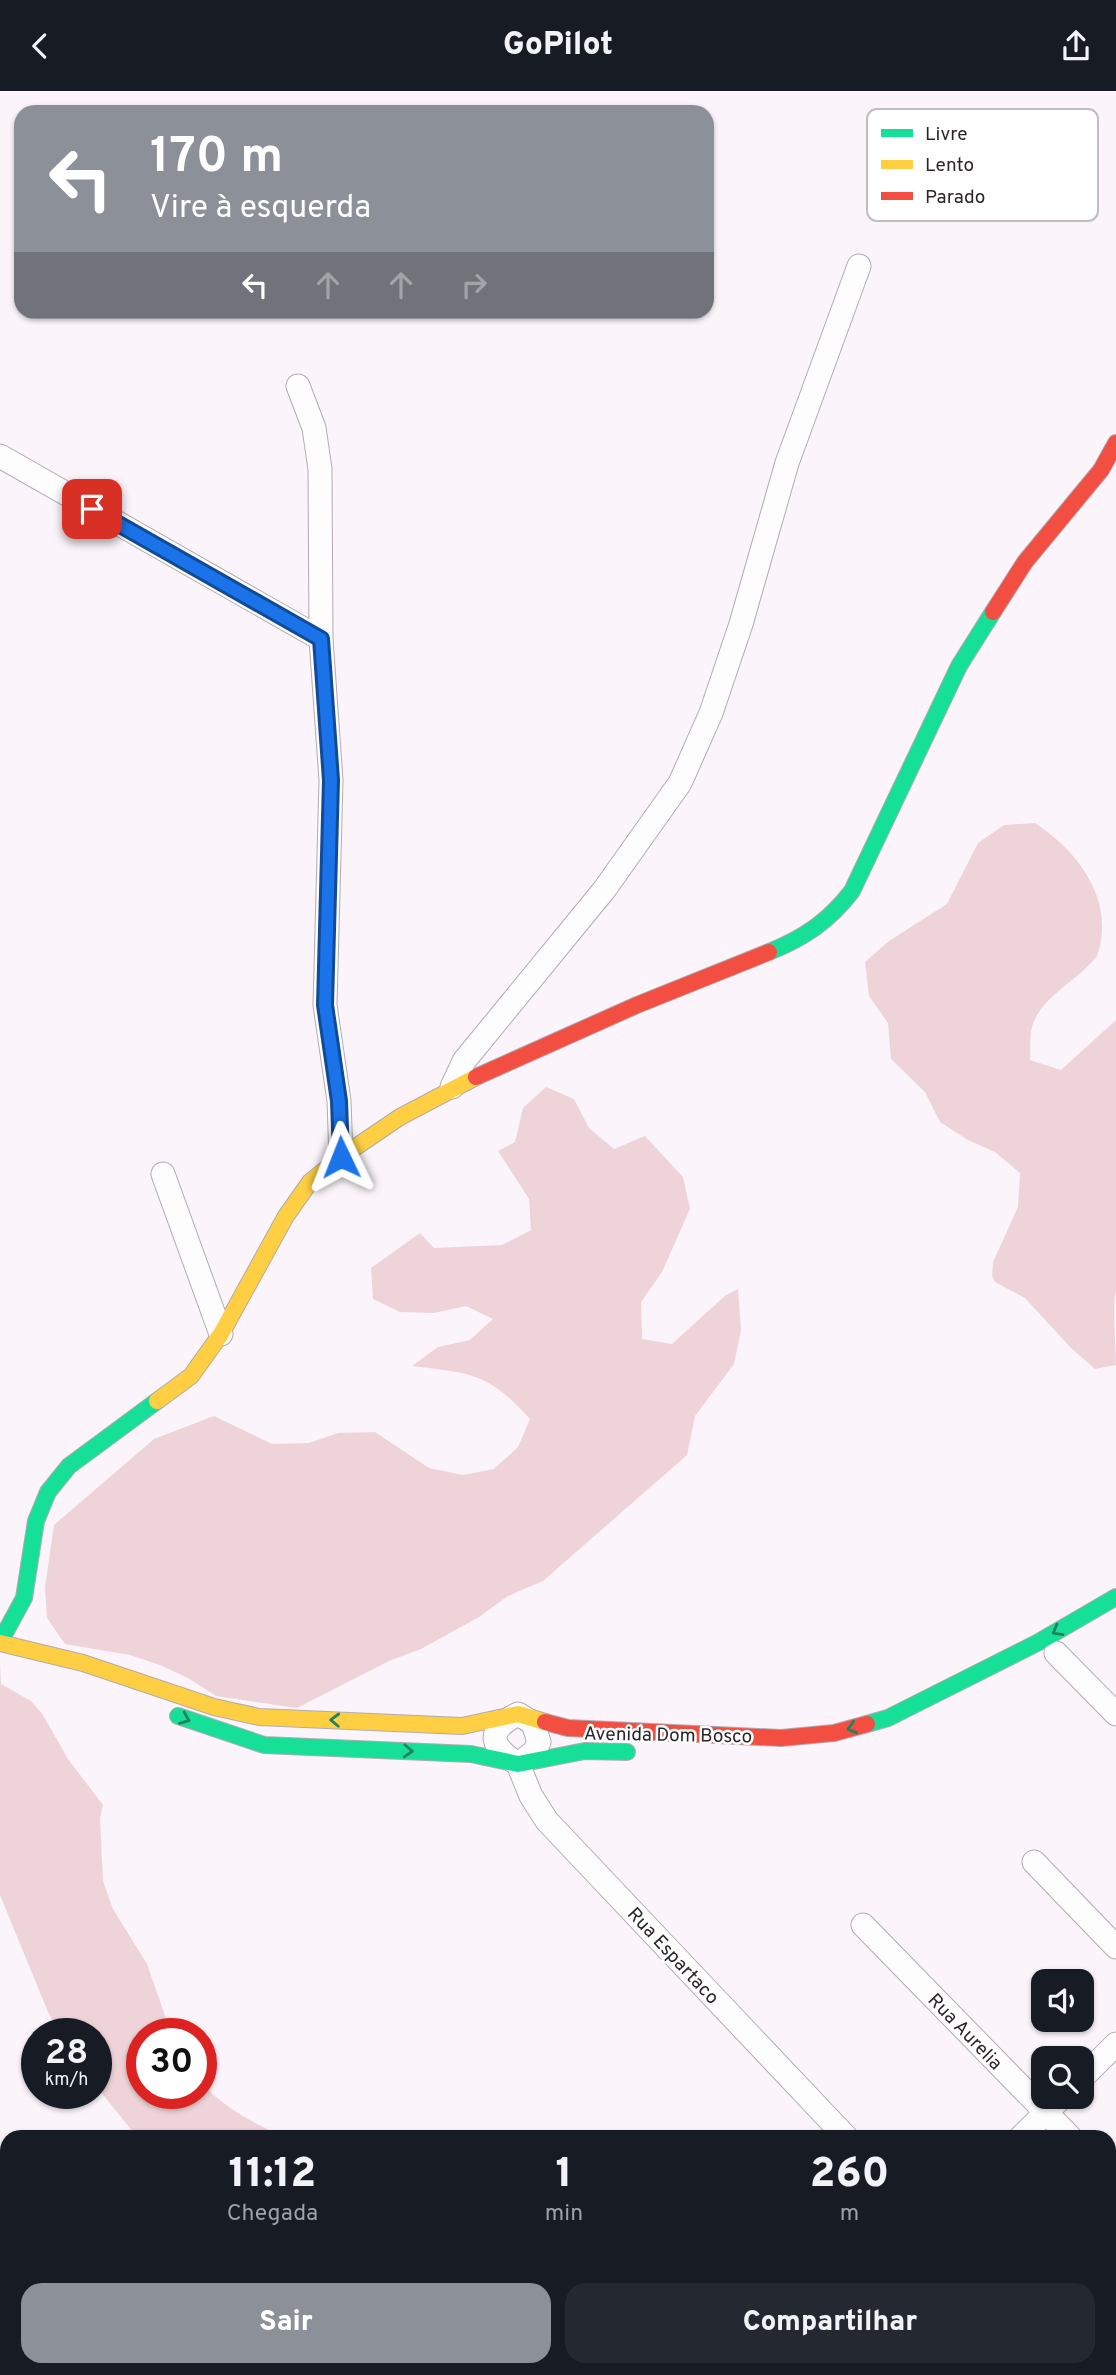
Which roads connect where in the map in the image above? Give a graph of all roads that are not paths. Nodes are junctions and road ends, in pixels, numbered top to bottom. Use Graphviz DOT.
graph roads {
  1 [pos="859,266"];
  2 [pos="298,386"];
  3 [pos="1116,443"];
  4 [pos="0,456"];
  5 [pos="321,639"];
  6 [pos="452,1087"];
  7 [pos="341,1157"];
  8 [pos="163,1174"];
  9 [pos="221,1334"];
  10 [pos="1116,1597"];
  11 [pos="0,1642"];
  12 [pos="1056,1653"];
  13 [pos="83,1663"];
  14 [pos="119,1693"];
  15 [pos="158,1708"];
  16 [pos="518,1714"];
  17 [pos="1116,1714"];
  18 [pos="638,1753"];
  19 [pos="518,1764"];
  20 [pos="1034,1862"];
  21 [pos="863,1925"];
  22 [pos="1116,1947"];
  23 [pos="1116,2044"];
  24 [pos="1094,2066"];
  25 [pos="1031,2082"];
  26 [pos="1049,2109"];
  27 [pos="1056,2109"];
  28 [pos="839,2130"];
  29 [pos="1028,2130"];
  30 [pos="1067,2130"];
  1 -- 6 [label="street"];
  2 -- 5 [label="street"];
  3 -- 6 [label="street"];
  4 -- 5 [label="street"];
  5 -- 7 [label="street"];
  6 -- 7 [label="street"];
  7 -- 9 [label="street"];
  8 -- 9 [label="street"];
  9 -- 11 [label="street"];
  10 -- 16 [label="street, Avenida Dom Bosco, one-way"];
  11 -- 13 [label="street, Avenida Dom Bosco"];
  12 -- 17 [label="street"];
  13 -- 14 [label="street, Avenida Dom Bosco"];
  16 -- 13 [label="street, Avenida Dom Bosco, one-way"];
  15 -- 19 [label="street, Avenida Dom Bosco, one-way"];
  16 -- 19 [label="street"];
  18 -- 19 [label="street, Avenida Dom Bosco"];
  19 -- 28 [label="street, Rua Espartaco"];
  20 -- 22 [label="street"];
  21 -- 25 [label="street, Rua Aurelia"];
  23 -- 24 [label="street"];
  26 -- 29 [label="street"];
  27 -- 30 [label="street, Rua Aurelia"];
}
